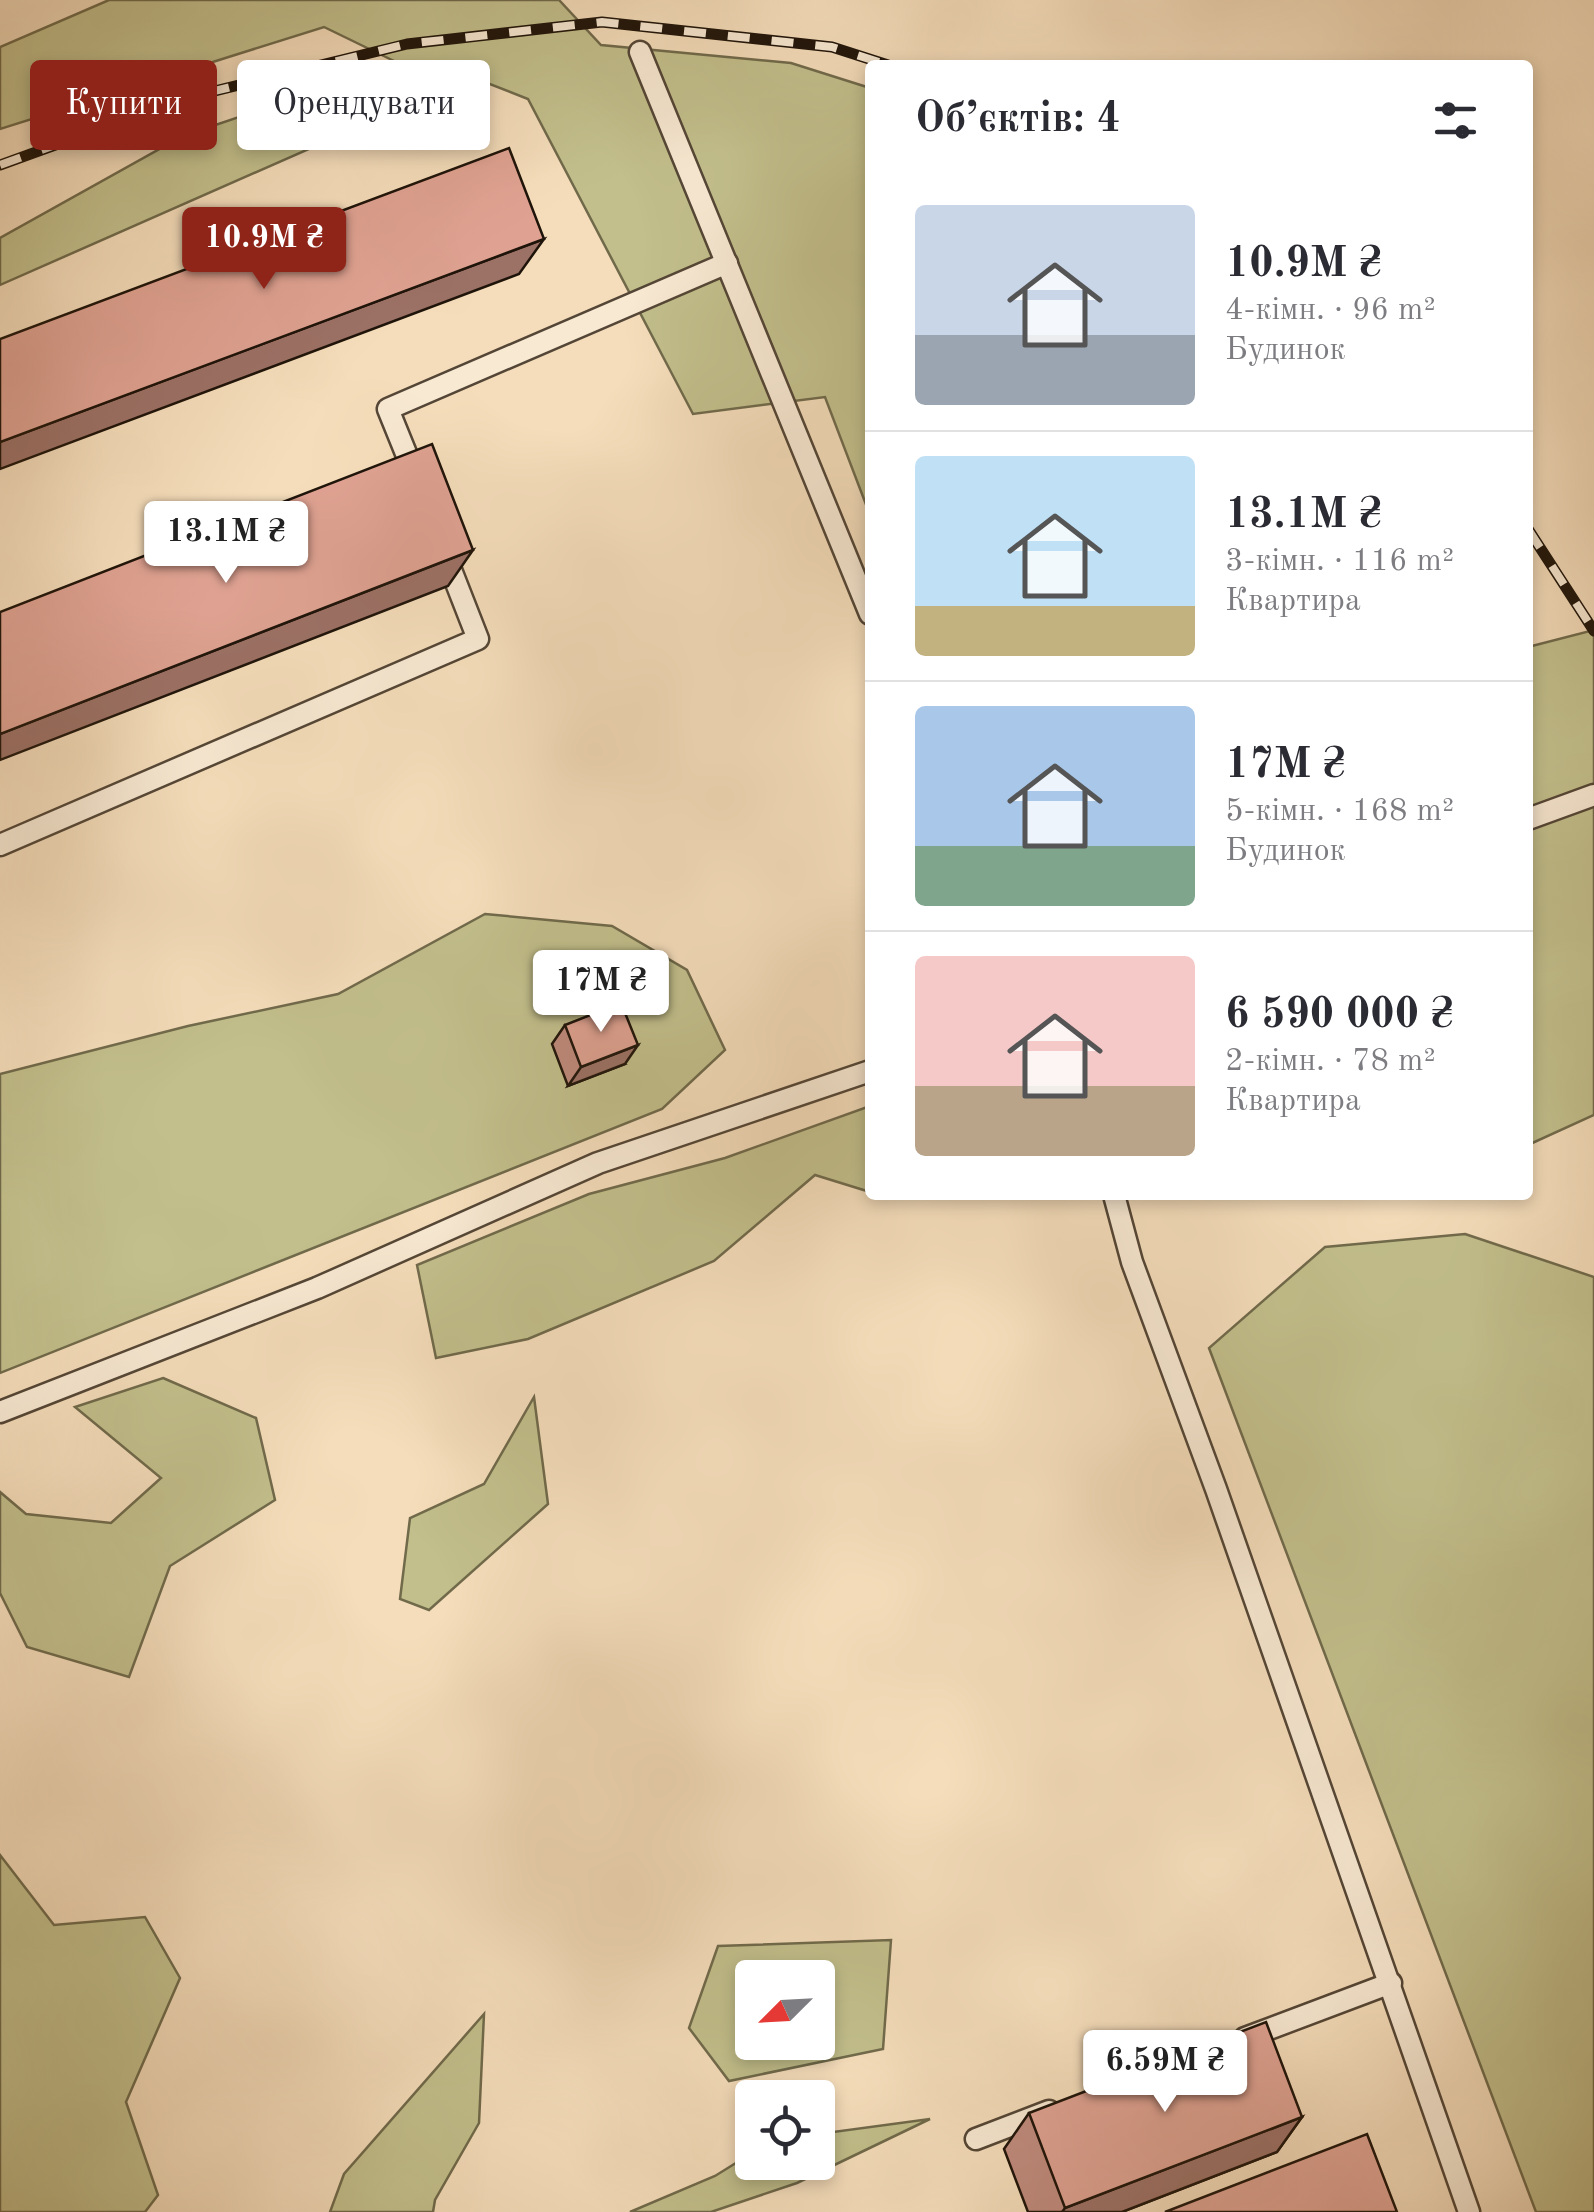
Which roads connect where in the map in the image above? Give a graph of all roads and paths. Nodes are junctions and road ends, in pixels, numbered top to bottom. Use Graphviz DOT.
graph roads {
  1 [pos="640,52"];
  2 [pos="727,263"];
  3 [pos="423,498"];
  4 [pos="437,533"];
  5 [pos="865,602"];
  6 [pos="1594,795"];
  7 [pos="1533,816"];
  8 [pos="0,844"];
  9 [pos="865,1074"];
  10 [pos="1115,1200"];
  11 [pos="0,1412"];
  12 [pos="1391,1982"];
  13 [pos="1228,2044"];
  14 [pos="1066,2105"];
  15 [pos="976,2139"];
  16 [pos="1469,2212"];
  1 -- 2 [label="lane"];
  2 -- 3 [label="lane"];
  2 -- 5 [label="lane"];
  4 -- 8 [label="lane"];
  6 -- 7 [label="lane"];
  9 -- 11 [label="lane"];
  10 -- 12 [label="lane"];
  12 -- 13 [label="lane"];
  12 -- 16 [label="lane"];
  14 -- 15 [label="lane"];
}
